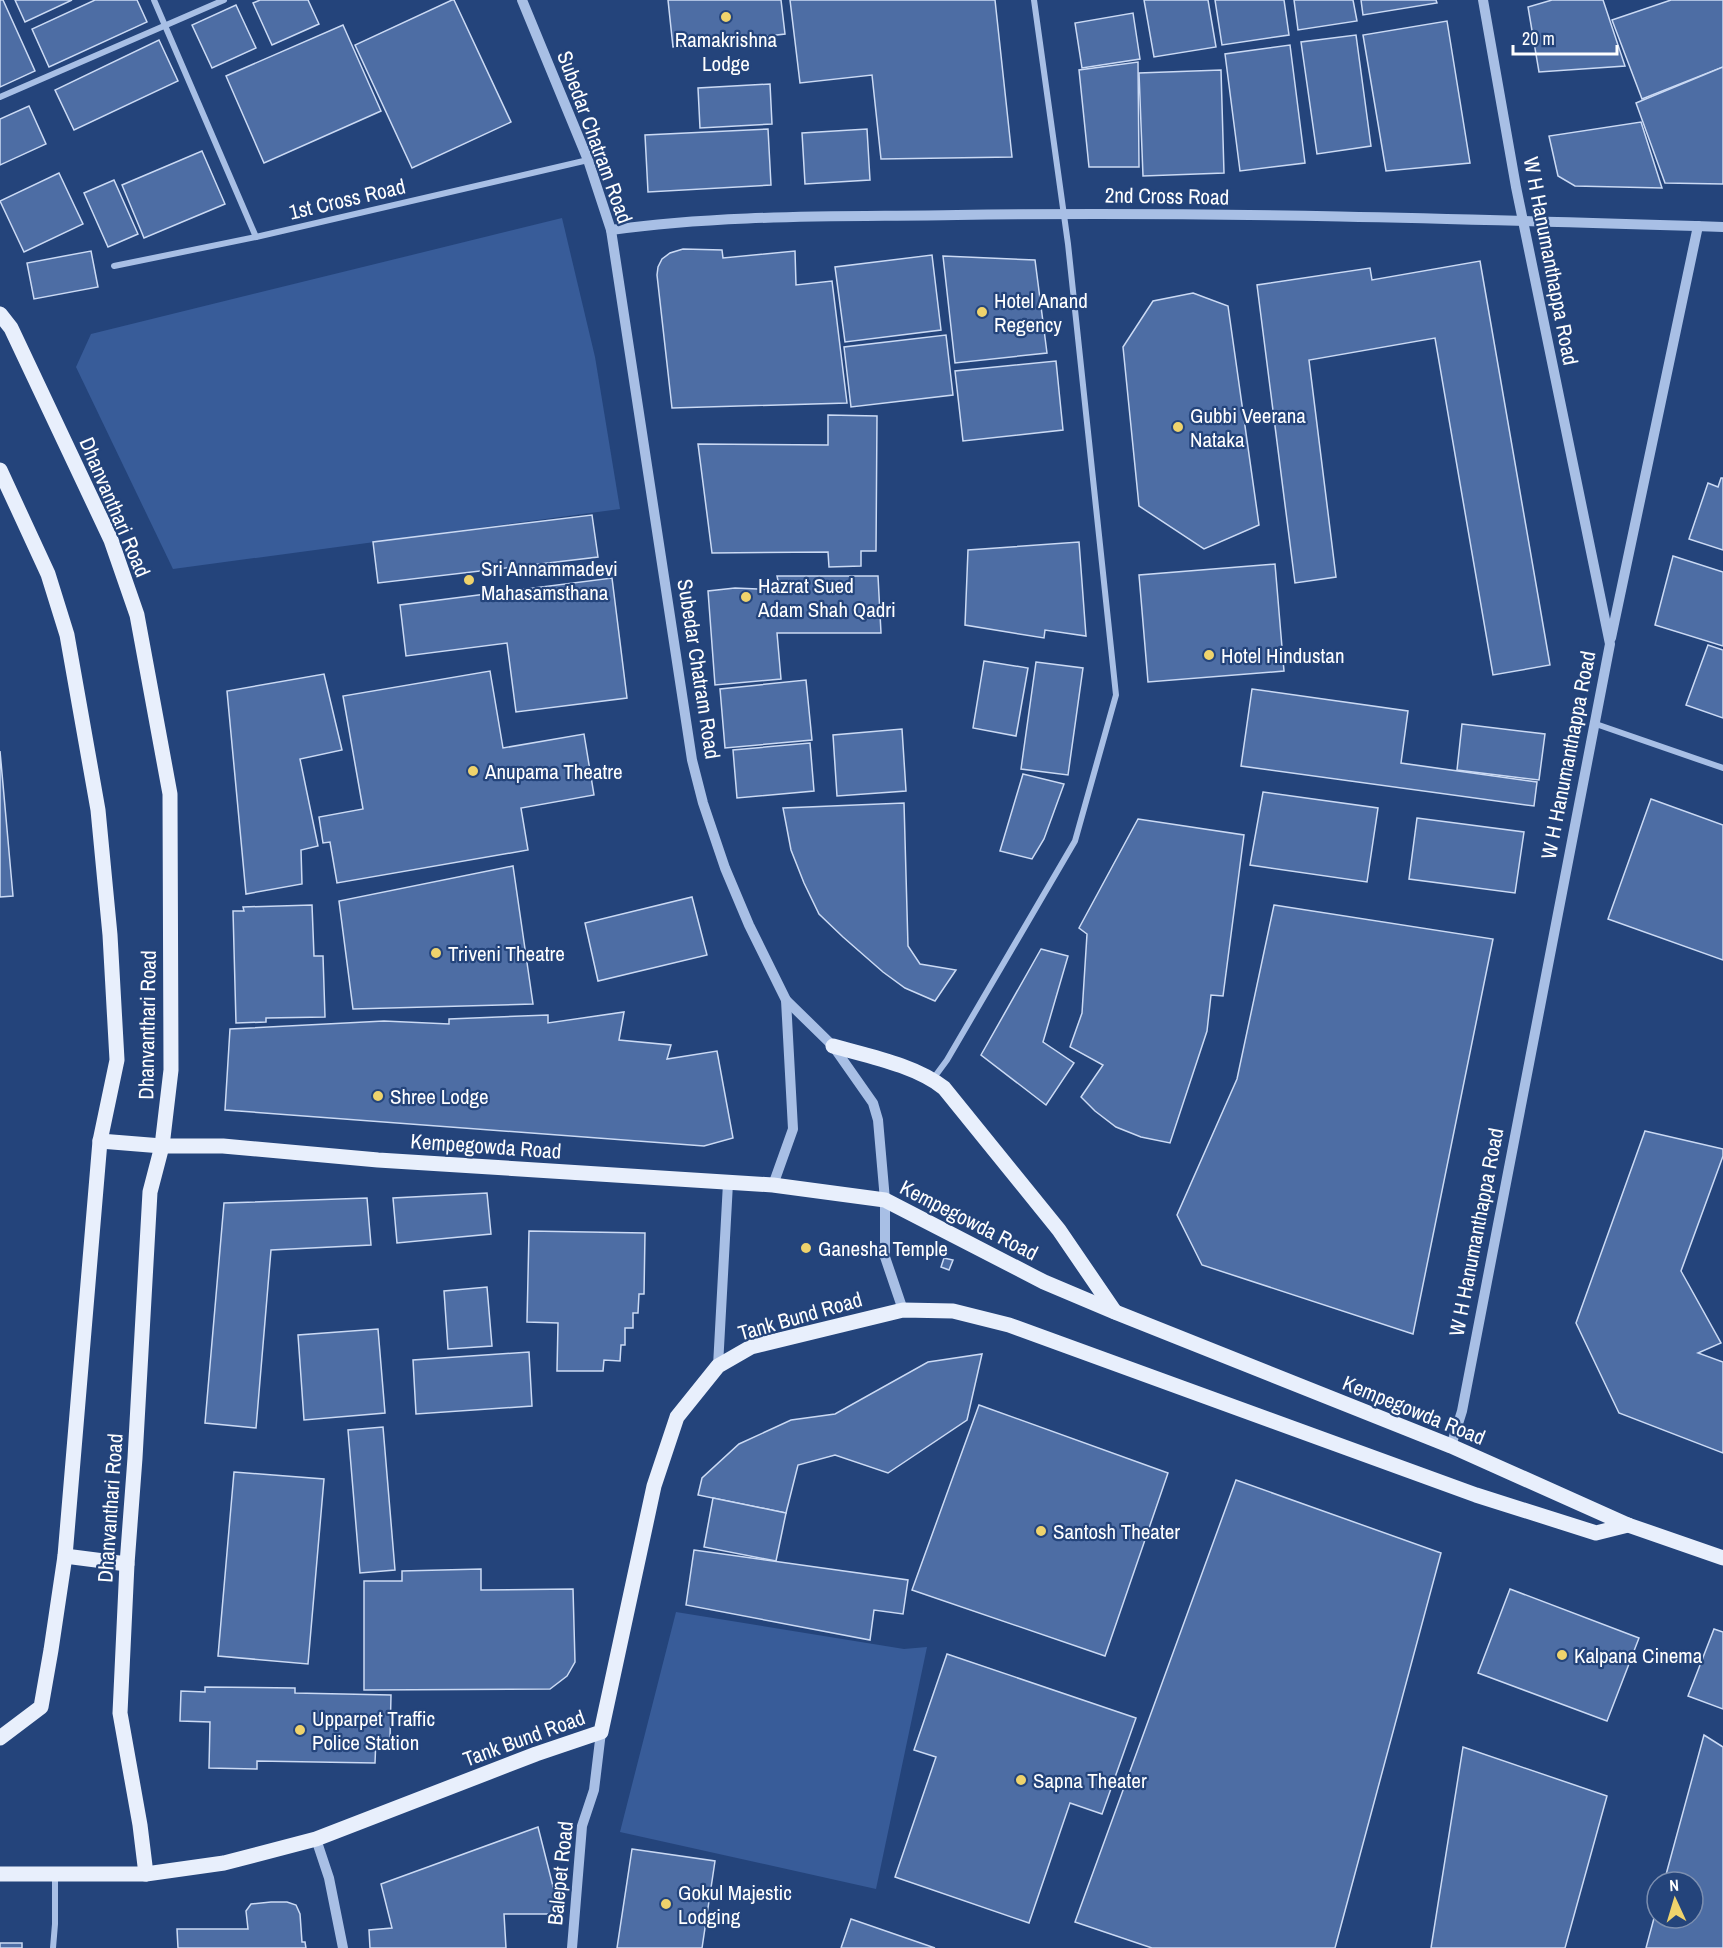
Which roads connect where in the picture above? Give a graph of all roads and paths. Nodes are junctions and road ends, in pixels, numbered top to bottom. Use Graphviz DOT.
graph roads {
  1 [pos="154,0"];
  2 [pos="224,0"];
  3 [pos="522,0"];
  4 [pos="1034,0"];
  5 [pos="1483,0"];
  6 [pos="166,26"];
  7 [pos="0,97"];
  8 [pos="588,160"];
  9 [pos="1065,214"];
  10 [pos="1523,220"];
  11 [pos="1698,226"];
  12 [pos="1723,227"];
  13 [pos="611,230"];
  14 [pos="256,237"];
  15 [pos="114,266"];
  16 [pos="0,314"];
  17 [pos="0,470"];
  18 [pos="1610,644"];
  19 [pos="1593,723"];
  20 [pos="1723,768"];
  21 [pos="786,1000"];
  22 [pos="833,1046"];
  23 [pos="933,1079"];
  24 [pos="100,1141"];
  25 [pos="162,1146"];
  26 [pos="728,1183"];
  27 [pos="773,1185"];
  28 [pos="885,1200"];
  29 [pos="903,1310"];
  30 [pos="1115,1312"];
  31 [pos="718,1366"];
  32 [pos="1450,1446"];
  33 [pos="1628,1525"];
  34 [pos="65,1556"];
  35 [pos="1723,1558"];
  36 [pos="127,1564"];
  37 [pos="602,1732"];
  38 [pos="0,1738"];
  39 [pos="316,1839"];
  40 [pos="0,1874"];
  41 [pos="54,1874"];
  42 [pos="146,1874"];
  43 [pos="53,1948"];
  44 [pos="343,1948"];
  45 [pos="572,1948"];
  1 -- 6 [label="street"];
  2 -- 6 [label="street"];
  3 -- 8 [label="street, Subedar Chatram Road"];
  4 -- 9 [label="street"];
  5 -- 10 [label="street, W H Hanumanthappa Road"];
  6 -- 7 [label="street"];
  6 -- 14 [label="street"];
  8 -- 13 [label="street, Subedar Chatram Road"];
  8 -- 14 [label="street, 1st Cross Road"];
  9 -- 10 [label="street, 2nd Cross Road"];
  9 -- 13 [label="street, 2nd Cross Road"];
  9 -- 23 [label="street"];
  10 -- 11 [label="street, 2nd Cross Road"];
  10 -- 18 [label="street, W H Hanumanthappa Road"];
  11 -- 12 [label="street, 2nd Cross Road"];
  11 -- 18 [label="street"];
  13 -- 21 [label="street, Subedar Chatram Road"];
  14 -- 15 [label="street, 1st Cross Road"];
  16 -- 25 [label="main road, Dhanvanthari Road"];
  17 -- 24 [label="main road, Dhanvanthari Road"];
  18 -- 19 [label="street, W H Hanumanthappa Road"];
  19 -- 20 [label="street"];
  19 -- 32 [label="street, W H Hanumanthappa Road"];
  21 -- 22 [label="street, Subedar Chatram Road"];
  21 -- 27 [label="street"];
  22 -- 23 [label="main road"];
  22 -- 28 [label="street, Subedar Chatram Road"];
  23 -- 30 [label="main road"];
  24 -- 25 [label="main road, Kempegowda Road"];
  24 -- 34 [label="main road, Dhanvanthari Road"];
  25 -- 26 [label="main road, Kempegowda Road"];
  25 -- 36 [label="main road, Dhanvanthari Road"];
  26 -- 27 [label="main road, Kempegowda Road"];
  26 -- 31 [label="street"];
  27 -- 28 [label="main road, Kempegowda Road"];
  28 -- 29 [label="street, Subedar Chatram Road"];
  28 -- 30 [label="main road, Kempegowda Road"];
  29 -- 31 [label="main road, Tank Bund Road"];
  29 -- 33 [label="main road"];
  30 -- 32 [label="main road, Kempegowda Road"];
  31 -- 37 [label="main road, Tank Bund Road"];
  32 -- 33 [label="main road, Kempegowda Road"];
  33 -- 35 [label="main road, Kempegowda Road"];
  34 -- 36 [label="main road"];
  34 -- 38 [label="main road"];
  36 -- 42 [label="main road, Dhanvanthari Road"];
  37 -- 39 [label="main road, Tank Bund Road"];
  37 -- 45 [label="street, Balepet Road"];
  39 -- 42 [label="main road, Tank Bund Road"];
  39 -- 44 [label="street"];
  40 -- 41 [label="main road, Tank Bund Road"];
  41 -- 42 [label="main road, Tank Bund Road"];
  41 -- 43 [label="street"];
}
